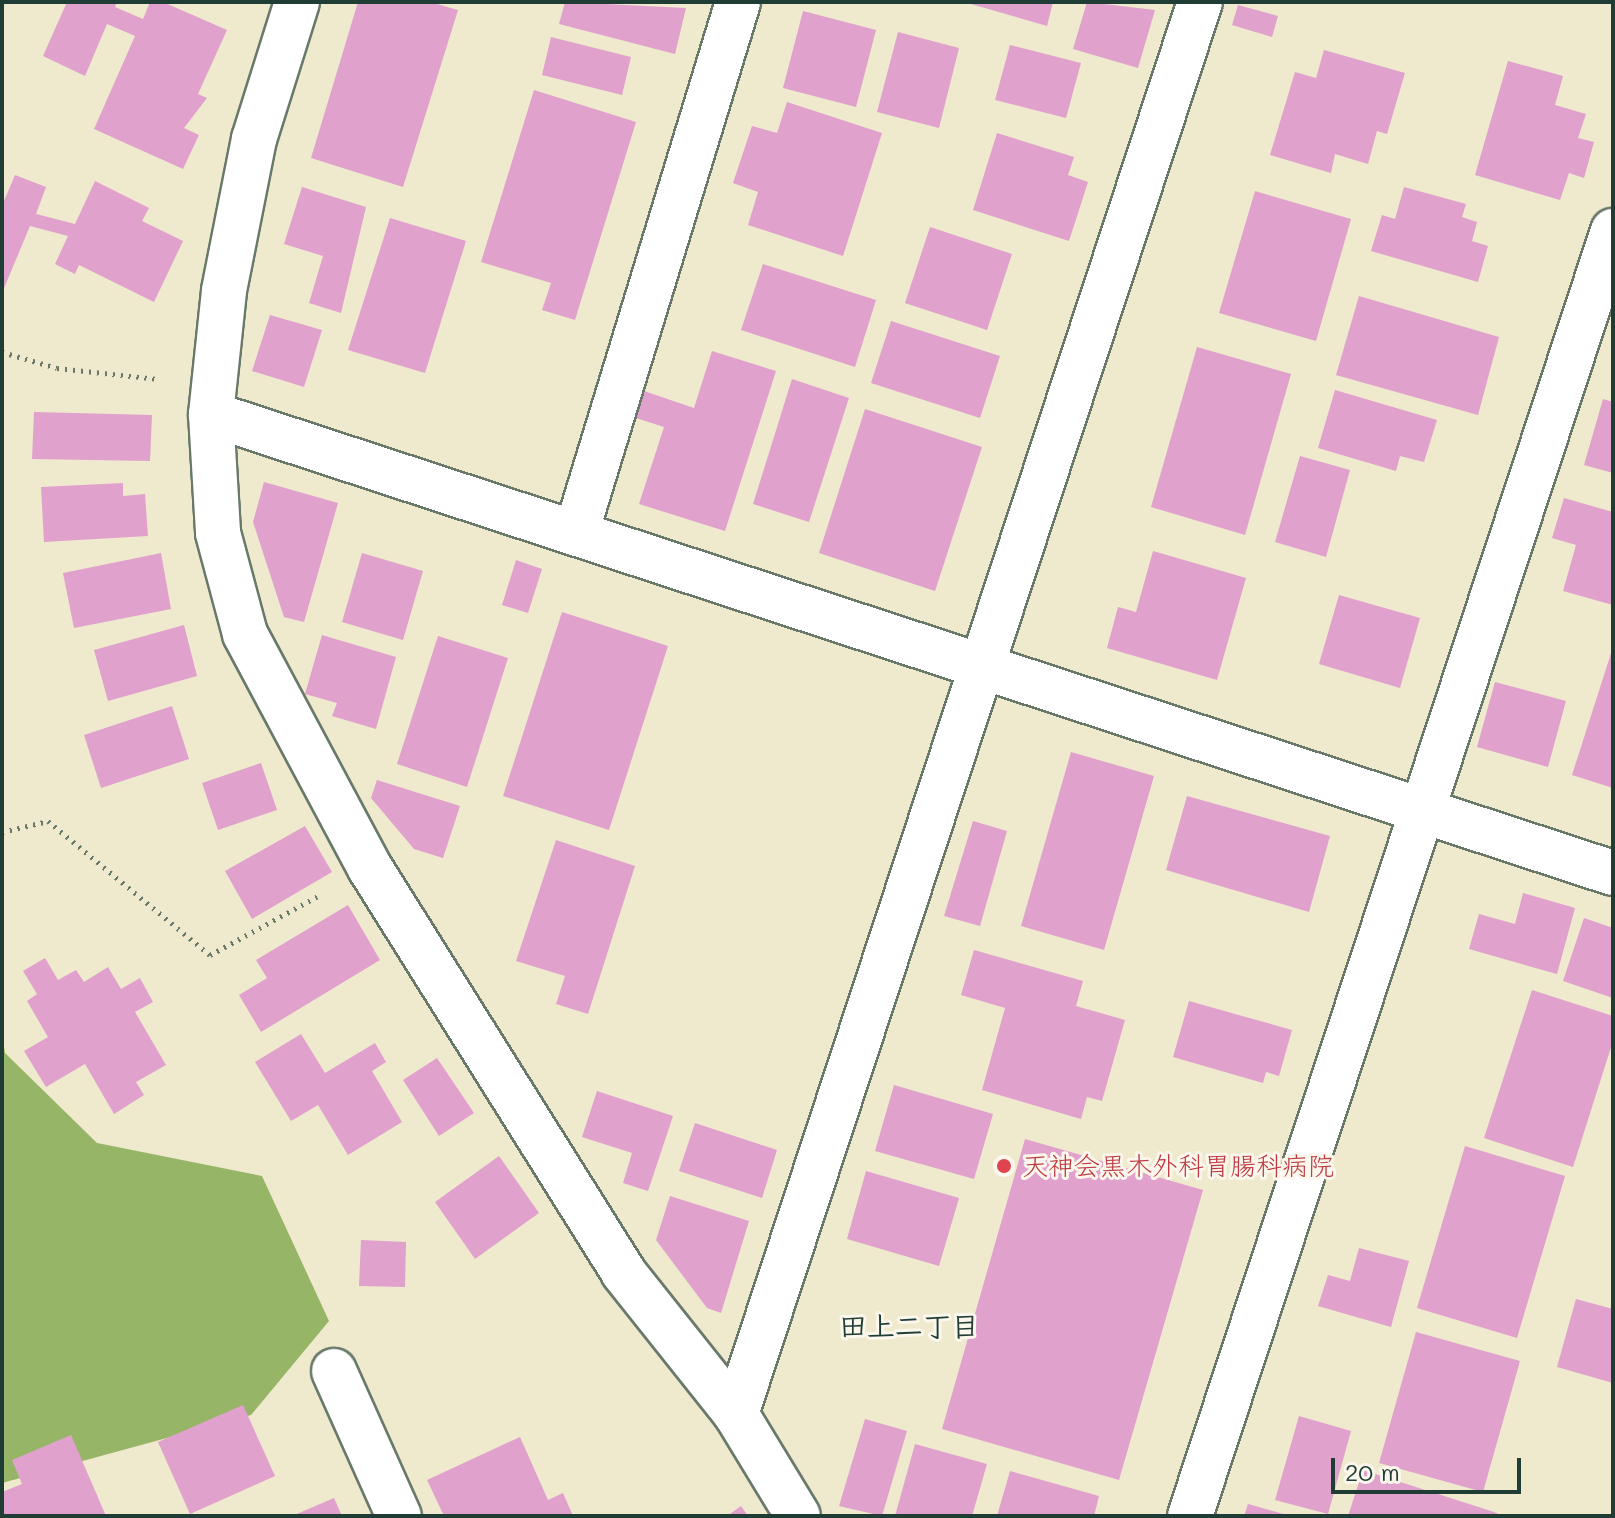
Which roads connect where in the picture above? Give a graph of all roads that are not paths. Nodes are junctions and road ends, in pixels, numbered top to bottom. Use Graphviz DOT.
graph roads {
  1 [pos="297,2"];
  2 [pos="738,2"];
  3 [pos="1200,2"];
  4 [pos="1613,231"];
  5 [pos="211,414"];
  6 [pos="576,533"];
  7 [pos="986,668"];
  8 [pos="1425,812"];
  9 [pos="1613,873"];
  10 [pos="334,1371"];
  11 [pos="736,1414"];
  12 [pos="399,1516"];
  13 [pos="798,1516"];
  14 [pos="1190,1516"];
  1 -- 5 [label="street"];
  2 -- 6 [label="street"];
  3 -- 7 [label="street"];
  4 -- 8 [label="street"];
  5 -- 6 [label="street"];
  5 -- 11 [label="street"];
  6 -- 7 [label="street"];
  7 -- 8 [label="street"];
  7 -- 11 [label="street"];
  8 -- 9 [label="street"];
  8 -- 14 [label="street"];
  10 -- 12 [label="street"];
  11 -- 13 [label="street"];
}
